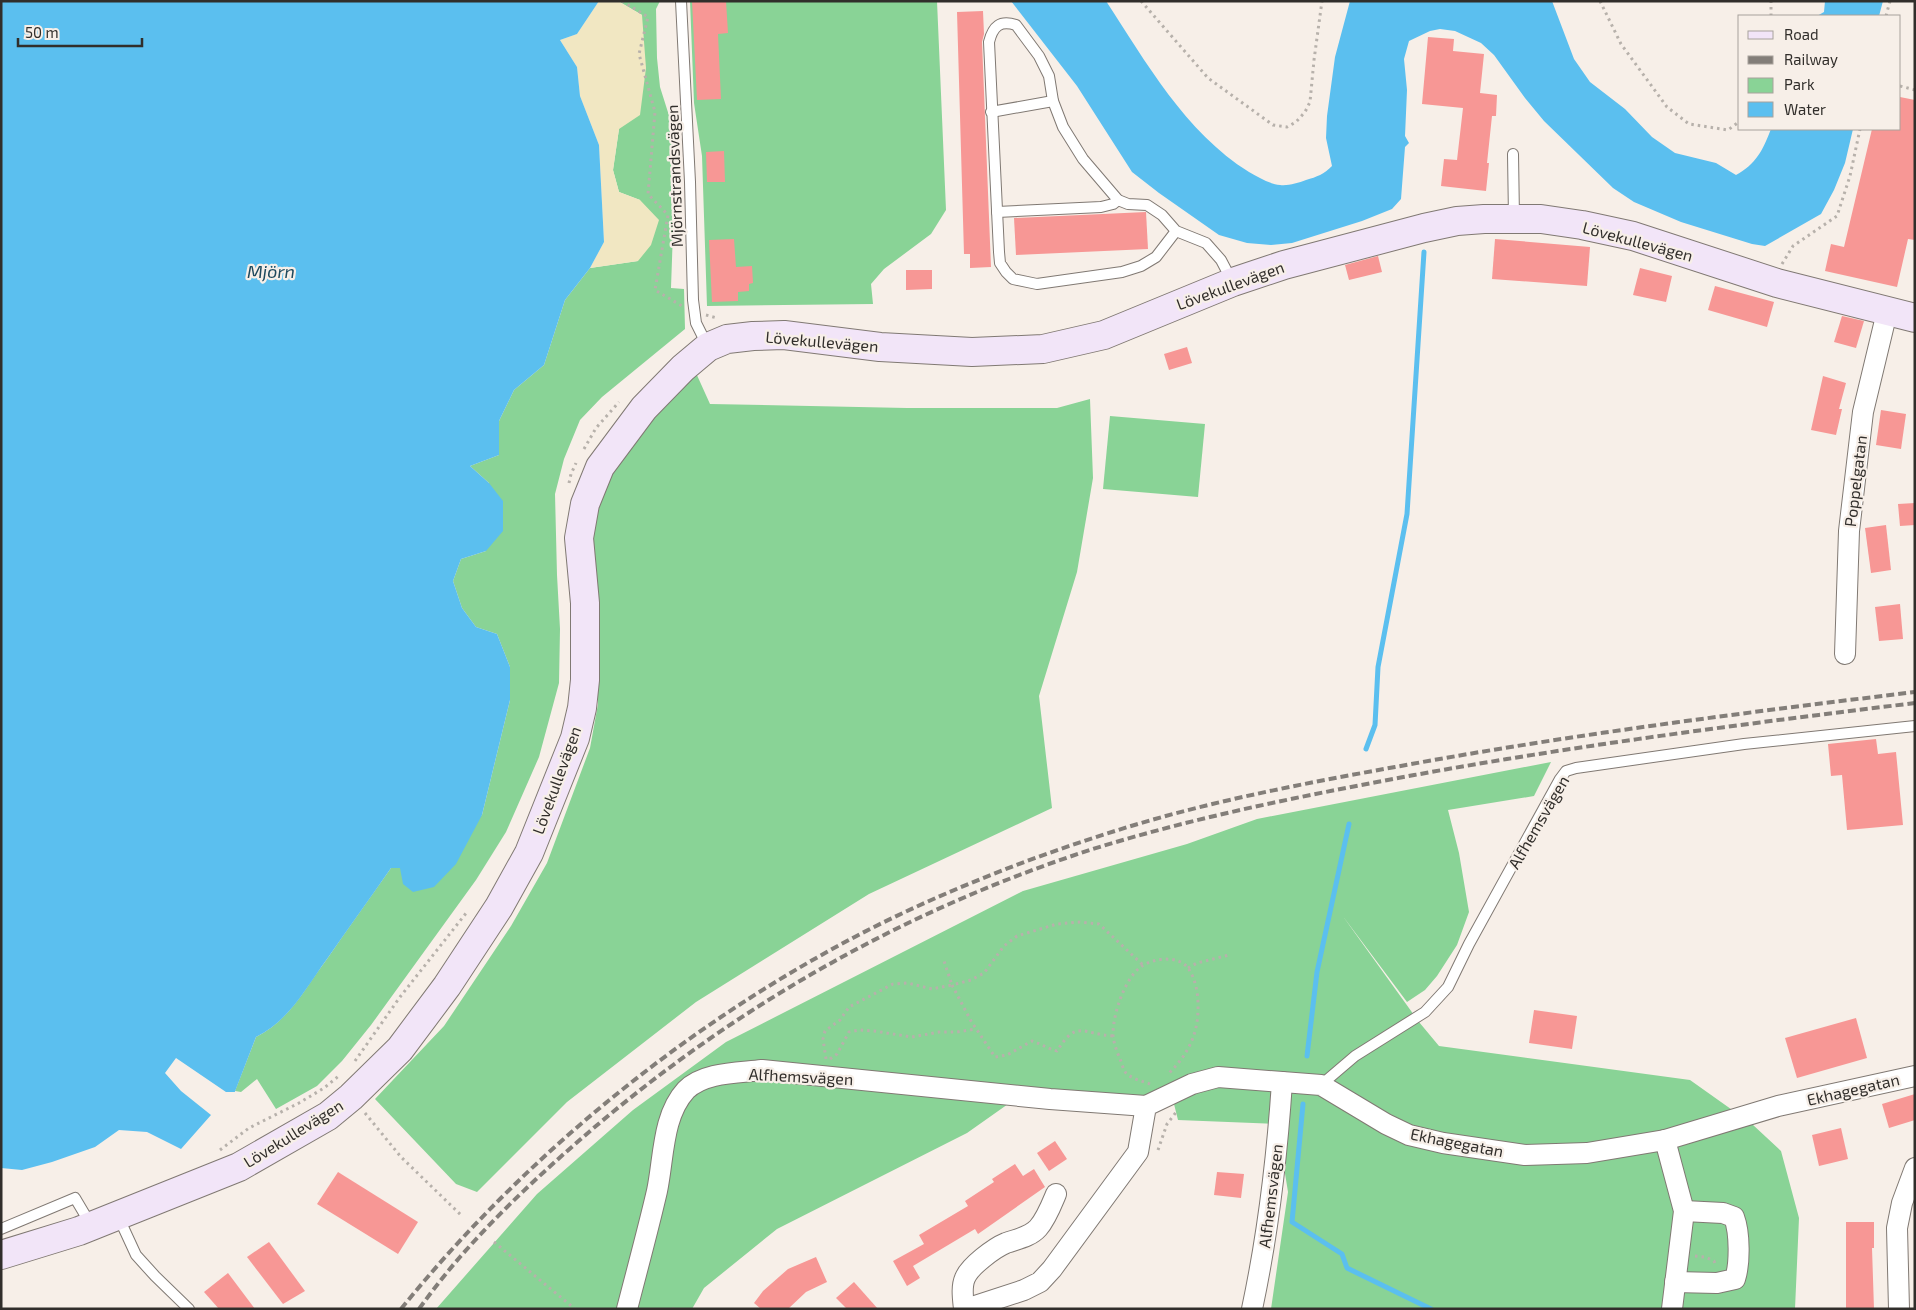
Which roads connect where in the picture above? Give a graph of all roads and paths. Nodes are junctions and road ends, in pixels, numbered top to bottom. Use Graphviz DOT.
graph roads {
  1 [pos="622,1"];
  2 [pos="681,1"];
  3 [pos="1141,1"];
  4 [pos="1322,1"];
  5 [pos="1600,1"];
  6 [pos="1771,1"];
  7 [pos="1890,1"];
  8 [pos="1771,15"];
  9 [pos="1886,15"];
  10 [pos="1901,86"];
  11 [pos="1915,90"];
  12 [pos="1053,101"];
  13 [pos="991,112"];
  14 [pos="1738,122"];
  15 [pos="1860,130"];
  16 [pos="1513,154"];
  17 [pos="1118,200"];
  18 [pos="997,212"];
  19 [pos="1514,219"];
  20 [pos="1176,231"];
  21 [pos="1780,268"];
  22 [pos="1233,282"];
  23 [pos="694,313"];
  24 [pos="1908,314"];
  25 [pos="717,318"];
  26 [pos="708,347"];
  27 [pos="622,399"];
  28 [pos="584,451"];
  29 [pos="579,458"];
  30 [pos="567,490"];
  31 [pos="1846,654"];
  32 [pos="1915,726"];
  33 [pos="471,908"];
  34 [pos="1230,955"];
  35 [pos="944,961"];
  36 [pos="1142,965"];
  37 [pos="1188,968"];
  38 [pos="952,985"];
  39 [pos="976,1029"];
  40 [pos="1113,1036"];
  41 [pos="354,1063"];
  42 [pos="346,1070"];
  43 [pos="1167,1076"];
  44 [pos="1915,1076"];
  45 [pos="1282,1082"];
  46 [pos="1321,1086"];
  47 [pos="351,1097"];
  48 [pos="1146,1106"];
  49 [pos="1665,1140"];
  50 [pos="213,1156"];
  51 [pos="1915,1168"];
  52 [pos="1056,1194"];
  53 [pos="1684,1211"];
  54 [pos="117,1215"];
  55 [pos="462,1216"];
  56 [pos="91,1226"];
  57 [pos="1,1228"];
  58 [pos="494,1242"];
  59 [pos="1679,1254"];
  60 [pos="1,1255"];
  61 [pos="1675,1282"];
  62 [pos="1717,1283"];
  63 [pos="189,1309"];
  64 [pos="575,1309"];
  65 [pos="627,1309"];
  66 [pos="965,1309"];
  67 [pos="1252,1309"];
  68 [pos="1672,1309"];
  69 [pos="1898,1309"];
  1 -- 23 [label="path"];
  2 -- 23 [label="lane, Mjörnstrandsvägen"];
  3 -- 4 [label="path"];
  5 -- 14 [label="path"];
  6 -- 8 [label="path"];
  7 -- 9 [label="path"];
  10 -- 11 [label="path"];
  12 -- 13 [label="lane"];
  12 -- 13 [label="lane"];
  12 -- 17 [label="lane"];
  13 -- 18 [label="lane"];
  15 -- 21 [label="path"];
  16 -- 19 [label="lane"];
  17 -- 18 [label="lane"];
  17 -- 20 [label="lane"];
  18 -- 20 [label="lane"];
  19 -- 22 [label="street, Lövekullevägen"];
  19 -- 24 [label="street, Lövekullevägen"];
  20 -- 22 [label="lane"];
  22 -- 26 [label="street, Lövekullevägen"];
  23 -- 25 [label="path"];
  23 -- 26 [label="lane, Mjörnstrandsvägen"];
  24 -- 31 [label="street, Poppelgatan"];
  26 -- 47 [label="street, Lövekullevägen"];
  27 -- 28 [label="path"];
  29 -- 30 [label="path"];
  32 -- 46 [label="lane, Alfhemsvägen"];
  33 -- 41 [label="path"];
  34 -- 37 [label="path"];
  35 -- 38 [label="path"];
  36 -- 37 [label="path"];
  36 -- 38 [label="path"];
  36 -- 40 [label="path"];
  37 -- 43 [label="path"];
  38 -- 39 [label="path"];
  38 -- 39 [label="path"];
  39 -- 40 [label="path"];
  40 -- 48 [label="path"];
  42 -- 50 [label="path"];
  44 -- 49 [label="street, Ekhagegatan"];
  45 -- 46 [label="street, Ekhagegatan"];
  45 -- 48 [label="street, Ekhagegatan"];
  45 -- 67 [label="street, Alfhemsvägen"];
  46 -- 49 [label="street, Ekhagegatan"];
  47 -- 54 [label="street, Lövekullevägen"];
  47 -- 55 [label="path"];
  48 -- 65 [label="street, Alfhemsvägen"];
  48 -- 66 [label="street"];
  49 -- 53 [label="street"];
  51 -- 69 [label="street"];
  52 -- 66 [label="street"];
  53 -- 59 [label="street"];
  53 -- 62 [label="street"];
  54 -- 56 [label="street, Lövekullevägen"];
  54 -- 63 [label="lane"];
  56 -- 57 [label="lane"];
  56 -- 60 [label="street, Lövekullevägen"];
  58 -- 64 [label="path"];
  59 -- 61 [label="street"];
  59 -- 62 [label="path"];
  61 -- 62 [label="street"];
  61 -- 68 [label="street"];
}
